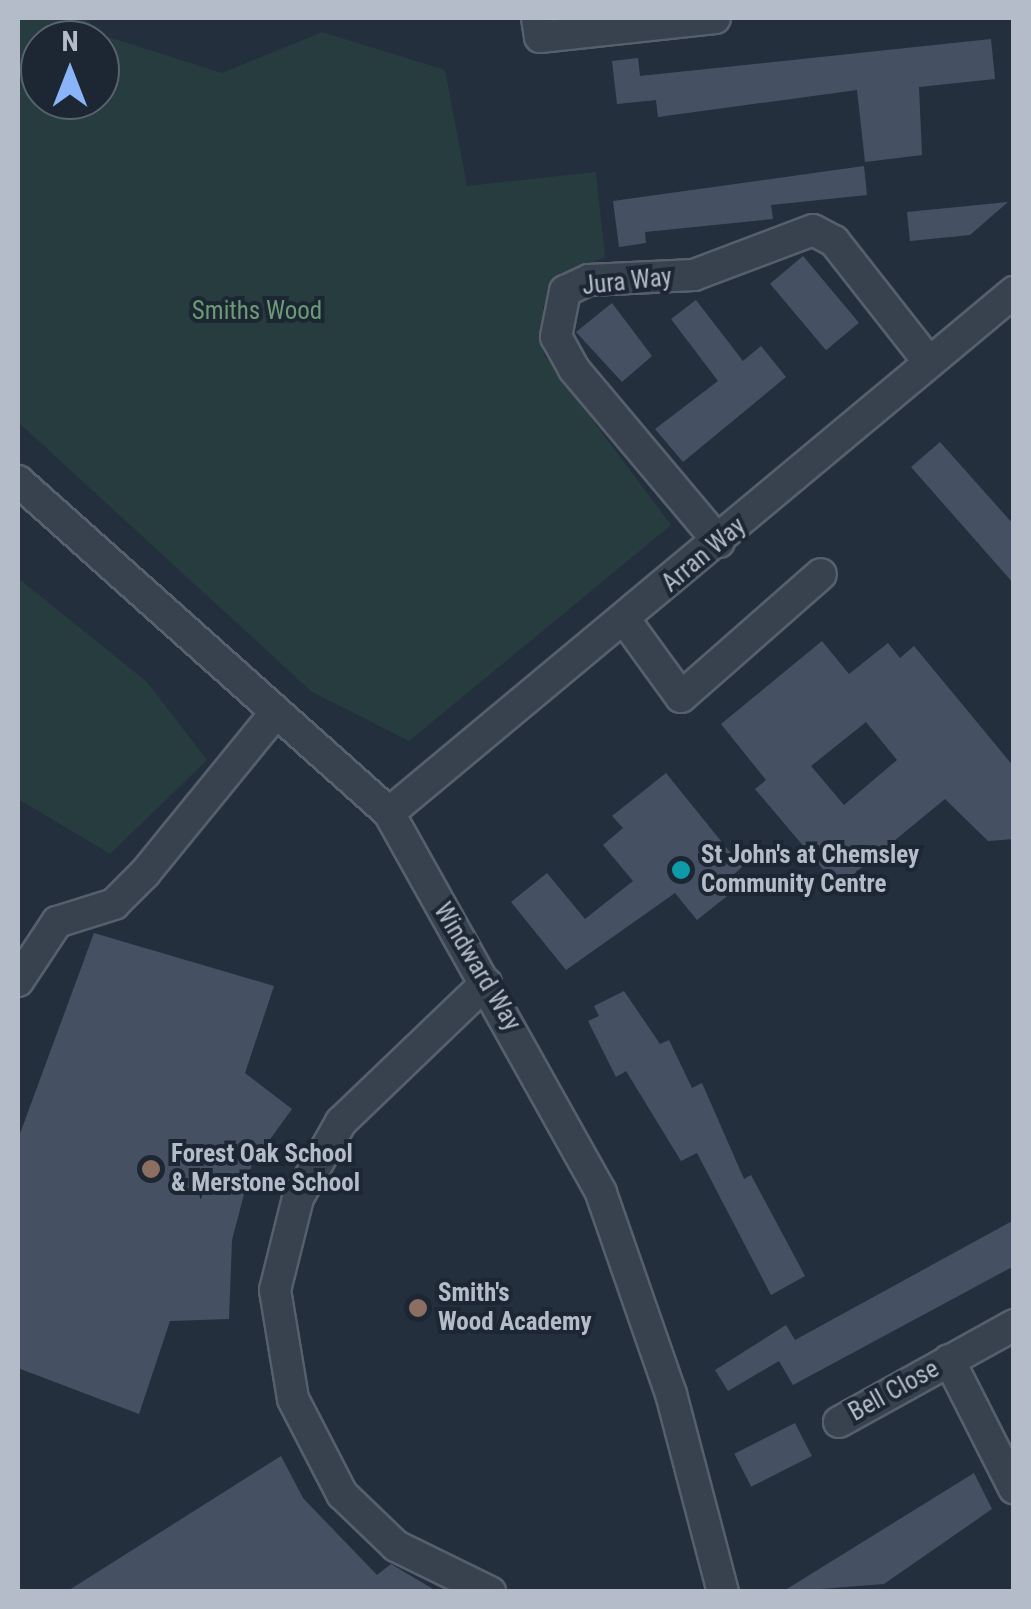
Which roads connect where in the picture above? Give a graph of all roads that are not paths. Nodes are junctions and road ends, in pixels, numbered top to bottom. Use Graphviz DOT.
graph roads {
  1 [pos="537,18"];
  2 [pos="715,18"];
  3 [pos="1014,292"];
  4 [pos="928,361"];
  5 [pos="18,481"];
  6 [pos="720,542"];
  7 [pos="821,574"];
  8 [pos="625,620"];
  9 [pos="274,714"];
  10 [pos="389,813"];
  11 [pos="18,981"];
  12 [pos="486,982"];
  13 [pos="1014,1324"];
  14 [pos="950,1360"];
  15 [pos="839,1422"];
  16 [pos="1014,1488"];
  17 [pos="714,1590"];
  18 [pos="490,1592"];
  1 -- 2 [label="street"];
  3 -- 4 [label="street, Arran Way"];
  4 -- 6 [label="street, Arran Way"];
  4 -- 6 [label="street, Jura Way"];
  5 -- 9 [label="street, Windward Way"];
  6 -- 8 [label="street, Arran Way"];
  7 -- 8 [label="street"];
  8 -- 10 [label="street, Arran Way"];
  9 -- 10 [label="street, Windward Way"];
  9 -- 11 [label="street"];
  10 -- 12 [label="street, Windward Way"];
  12 -- 17 [label="street, Windward Way"];
  12 -- 18 [label="street"];
  13 -- 14 [label="street, Bell Close"];
  14 -- 15 [label="street, Bell Close"];
  14 -- 16 [label="street, Bell Close"];
}
